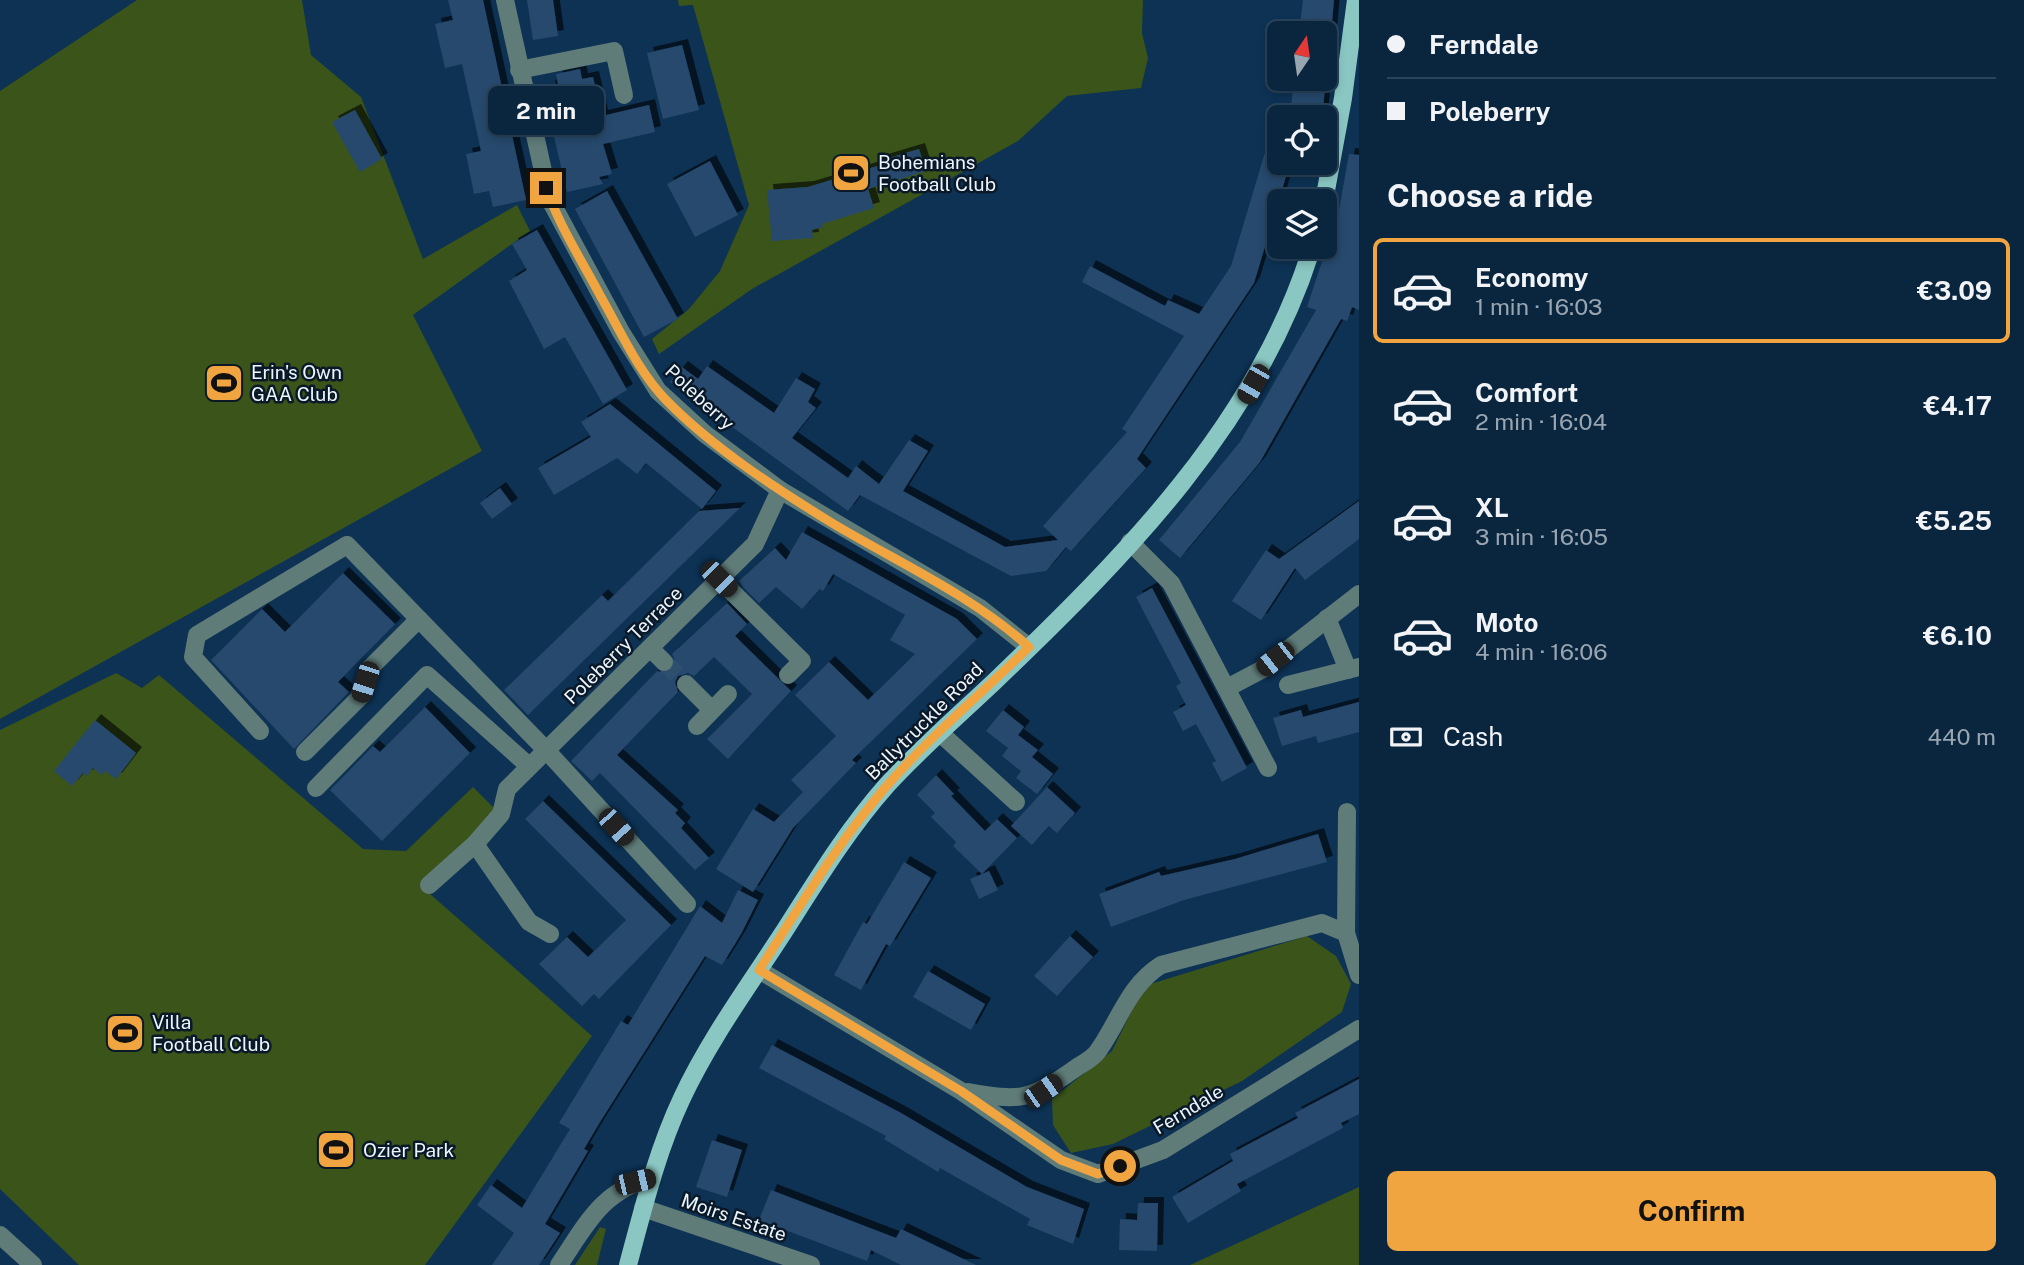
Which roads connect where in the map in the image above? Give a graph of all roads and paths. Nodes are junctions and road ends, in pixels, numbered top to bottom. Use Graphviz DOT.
graph roads {
  1 [pos="505,0"];
  2 [pos="1356,0"];
  3 [pos="519,70"];
  4 [pos="624,95"];
  5 [pos="1326,189"];
  6 [pos="1308,259"];
  7 [pos="780,490"];
  8 [pos="1130,542"];
  9 [pos="719,579"];
  10 [pos="1359,594"];
  11 [pos="1327,618"];
  12 [pos="419,619"];
  13 [pos="1029,647"];
  14 [pos="650,648"];
  15 [pos="664,662"];
  16 [pos="1354,668"];
  17 [pos="788,675"];
  18 [pos="686,684"];
  19 [pos="1288,685"];
  20 [pos="1227,688"];
  21 [pos="728,694"];
  22 [pos="712,710"];
  23 [pos="696,726"];
  24 [pos="260,731"];
  25 [pos="940,733"];
  26 [pos="546,750"];
  27 [pos="305,752"];
  28 [pos="529,766"];
  29 [pos="1268,768"];
  30 [pos="316,788"];
  31 [pos="1016,802"];
  32 [pos="1348,812"];
  33 [pos="475,845"];
  34 [pos="429,886"];
  35 [pos="687,904"];
  36 [pos="1346,933"];
  37 [pos="550,934"];
  38 [pos="759,970"];
  39 [pos="1359,975"];
  40 [pos="1359,1029"];
  41 [pos="961,1091"];
  42 [pos="652,1178"];
  43 [pos="643,1208"];
  44 [pos="0,1235"];
  45 [pos="33,1265"];
  46 [pos="559,1265"];
  47 [pos="628,1265"];
  48 [pos="811,1265"];
  1 -- 3 [label="street, Poleberry"];
  2 -- 5 [label="main road"];
  3 -- 4 [label="street"];
  3 -- 7 [label="street, Poleberry"];
  6 -- 8 [label="main road, Ballytruckle Road"];
  7 -- 9 [label="street, Poleberry Terrace"];
  7 -- 13 [label="street, Poleberry"];
  8 -- 13 [label="main road, Ballytruckle Road"];
  8 -- 20 [label="street"];
  9 -- 14 [label="street, Poleberry Terrace"];
  9 -- 17 [label="street"];
  10 -- 11 [label="street"];
  11 -- 16 [label="street"];
  11 -- 20 [label="street"];
  12 -- 24 [label="street"];
  12 -- 26 [label="street"];
  12 -- 27 [label="street"];
  13 -- 25 [label="main road, Ballytruckle Road"];
  14 -- 15 [label="street"];
  14 -- 26 [label="street, Poleberry Terrace"];
  16 -- 19 [label="street"];
  18 -- 22 [label="street"];
  20 -- 29 [label="street"];
  21 -- 22 [label="street"];
  22 -- 23 [label="street"];
  25 -- 31 [label="street"];
  25 -- 38 [label="main road, Ballytruckle Road"];
  26 -- 28 [label="street, Poleberry Terrace"];
  26 -- 35 [label="street"];
  28 -- 30 [label="street"];
  28 -- 33 [label="street, Poleberry Terrace"];
  32 -- 36 [label="street"];
  33 -- 34 [label="street"];
  33 -- 37 [label="street"];
  36 -- 39 [label="street"];
  36 -- 41 [label="street, Ferndale"];
  38 -- 41 [label="street, Ferndale"];
  38 -- 42 [label="main road, Ballytruckle Road"];
  40 -- 41 [label="street, Ferndale"];
  42 -- 43 [label="main road, Ballytruckle Road"];
  42 -- 46 [label="street"];
  43 -- 47 [label="main road, Ballytruckle Road"];
  43 -- 48 [label="street, Moirs Estate"];
  44 -- 45 [label="street"];
}
